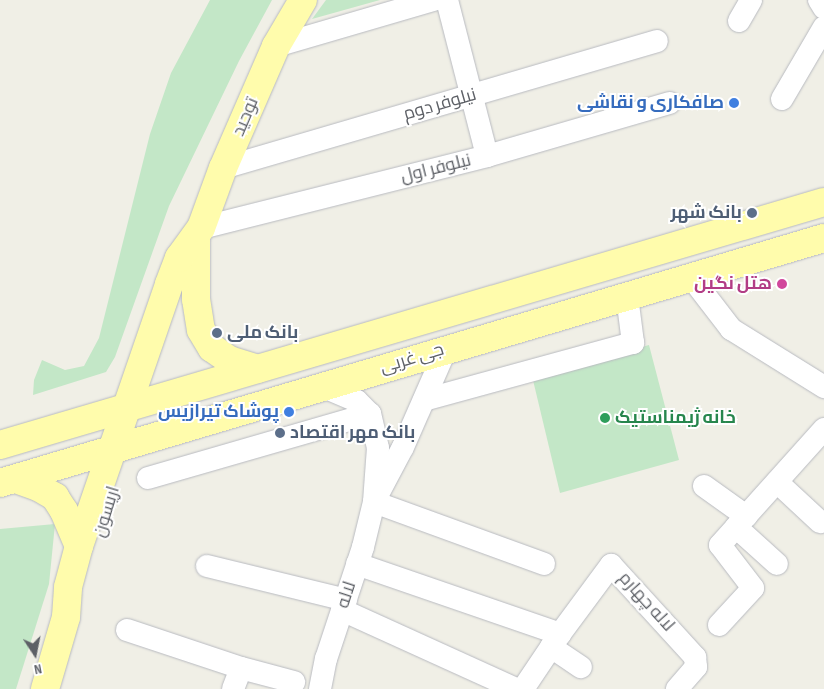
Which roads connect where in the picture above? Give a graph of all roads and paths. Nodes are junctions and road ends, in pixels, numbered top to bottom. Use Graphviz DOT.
graph roads {
  1 [pos="303,0"];
  2 [pos="433,0"];
  3 [pos="447,0"];
  4 [pos="751,0"];
  5 [pos="819,0"];
  6 [pos="824,8"];
  7 [pos="739,21"];
  8 [pos="824,27"];
  9 [pos="657,41"];
  10 [pos="276,46"];
  11 [pos="472,95"];
  12 [pos="782,99"];
  13 [pos="669,103"];
  14 [pos="487,156"];
  15 [pos="223,168"];
  16 [pos="824,202"];
  17 [pos="198,232"];
  18 [pos="824,238"];
  19 [pos="691,277"];
  20 [pos="627,296"];
  21 [pos="446,349"];
  22 [pos="258,369"];
  23 [pos="321,386"];
  24 [pos="824,387"];
  25 [pos="424,400"];
  26 [pos="133,406"];
  27 [pos="370,414"];
  28 [pos="822,435"];
  29 [pos="0,445"];
  30 [pos="119,448"];
  31 [pos="148,478"];
  32 [pos="8,481"];
  33 [pos="777,482"];
  34 [pos="704,486"];
  35 [pos="374,502"];
  36 [pos="741,522"];
  37 [pos="820,522"];
  38 [pos="79,546"];
  39 [pos="357,564"];
  40 [pos="544,564"];
  41 [pos="777,564"];
  42 [pos="207,566"];
  43 [pos="344,605"];
  44 [pos="66,617"];
  45 [pos="719,625"];
  46 [pos="127,630"];
  47 [pos="555,640"];
  48 [pos="582,667"];
  49 [pos="241,668"];
  50 [pos="294,682"];
  51 [pos="45,689"];
  52 [pos="233,689"];
  53 [pos="320,689"];
  54 [pos="516,689"];
  55 [pos="523,689"];
  56 [pos="677,689"];
  1 -- 10 [label="main road, توحید"];
  2 -- 10 [label="street"];
  3 -- 11 [label="street"];
  4 -- 7 [label="street"];
  5 -- 6 [label="street"];
  8 -- 12 [label="street"];
  9 -- 11 [label="street, نیلوفر دوم"];
  10 -- 15 [label="main road, توحید"];
  11 -- 14 [label="street"];
  11 -- 15 [label="street, نیلوفر دوم"];
  13 -- 14 [label="street, نیلوفر اول"];
  14 -- 17 [label="street, نیلوفر اول"];
  15 -- 17 [label="main road, توحید"];
  16 -- 22 [label="main road, جی غربی"];
  17 -- 22 [label="main road"];
  17 -- 26 [label="main road, توحید"];
  18 -- 19 [label="main road, جی غربی"];
  19 -- 20 [label="main road, جی غربی"];
  19 -- 24 [label="street"];
  20 -- 21 [label="main road, جی غربی"];
  20 -- 25 [label="street"];
  21 -- 23 [label="main road, جی غربی"];
  21 -- 25 [label="street"];
  22 -- 26 [label="main road, جی غربی"];
  23 -- 27 [label="street"];
  23 -- 30 [label="main road, جی غربی"];
  25 -- 35 [label="street"];
  26 -- 29 [label="main road, جی غربی"];
  26 -- 30 [label="main road, اریسون"];
  27 -- 31 [label="street"];
  27 -- 35 [label="street"];
  28 -- 33 [label="street"];
  30 -- 32 [label="main road, جی غربی"];
  30 -- 38 [label="main road, اریسون"];
  30 -- 44 [label="main road, اریسون"];
  32 -- 38 [label="main road"];
  33 -- 36 [label="street"];
  33 -- 37 [label="street"];
  34 -- 36 [label="street"];
  35 -- 39 [label="street, لاله"];
  35 -- 40 [label="street"];
  36 -- 41 [label="street"];
  36 -- 45 [label="street"];
  38 -- 44 [label="main road, اریسون"];
  39 -- 43 [label="street, لاله"];
  39 -- 47 [label="street"];
  42 -- 43 [label="street"];
  43 -- 53 [label="street, لاله"];
  43 -- 54 [label="street"];
  44 -- 51 [label="main road, اریسون"];
  46 -- 49 [label="street"];
  47 -- 48 [label="street"];
  47 -- 55 [label="street, لاله چهارم"];
  47 -- 56 [label="street, لاله چهارم"];
  49 -- 50 [label="street"];
  49 -- 52 [label="street"];
}
